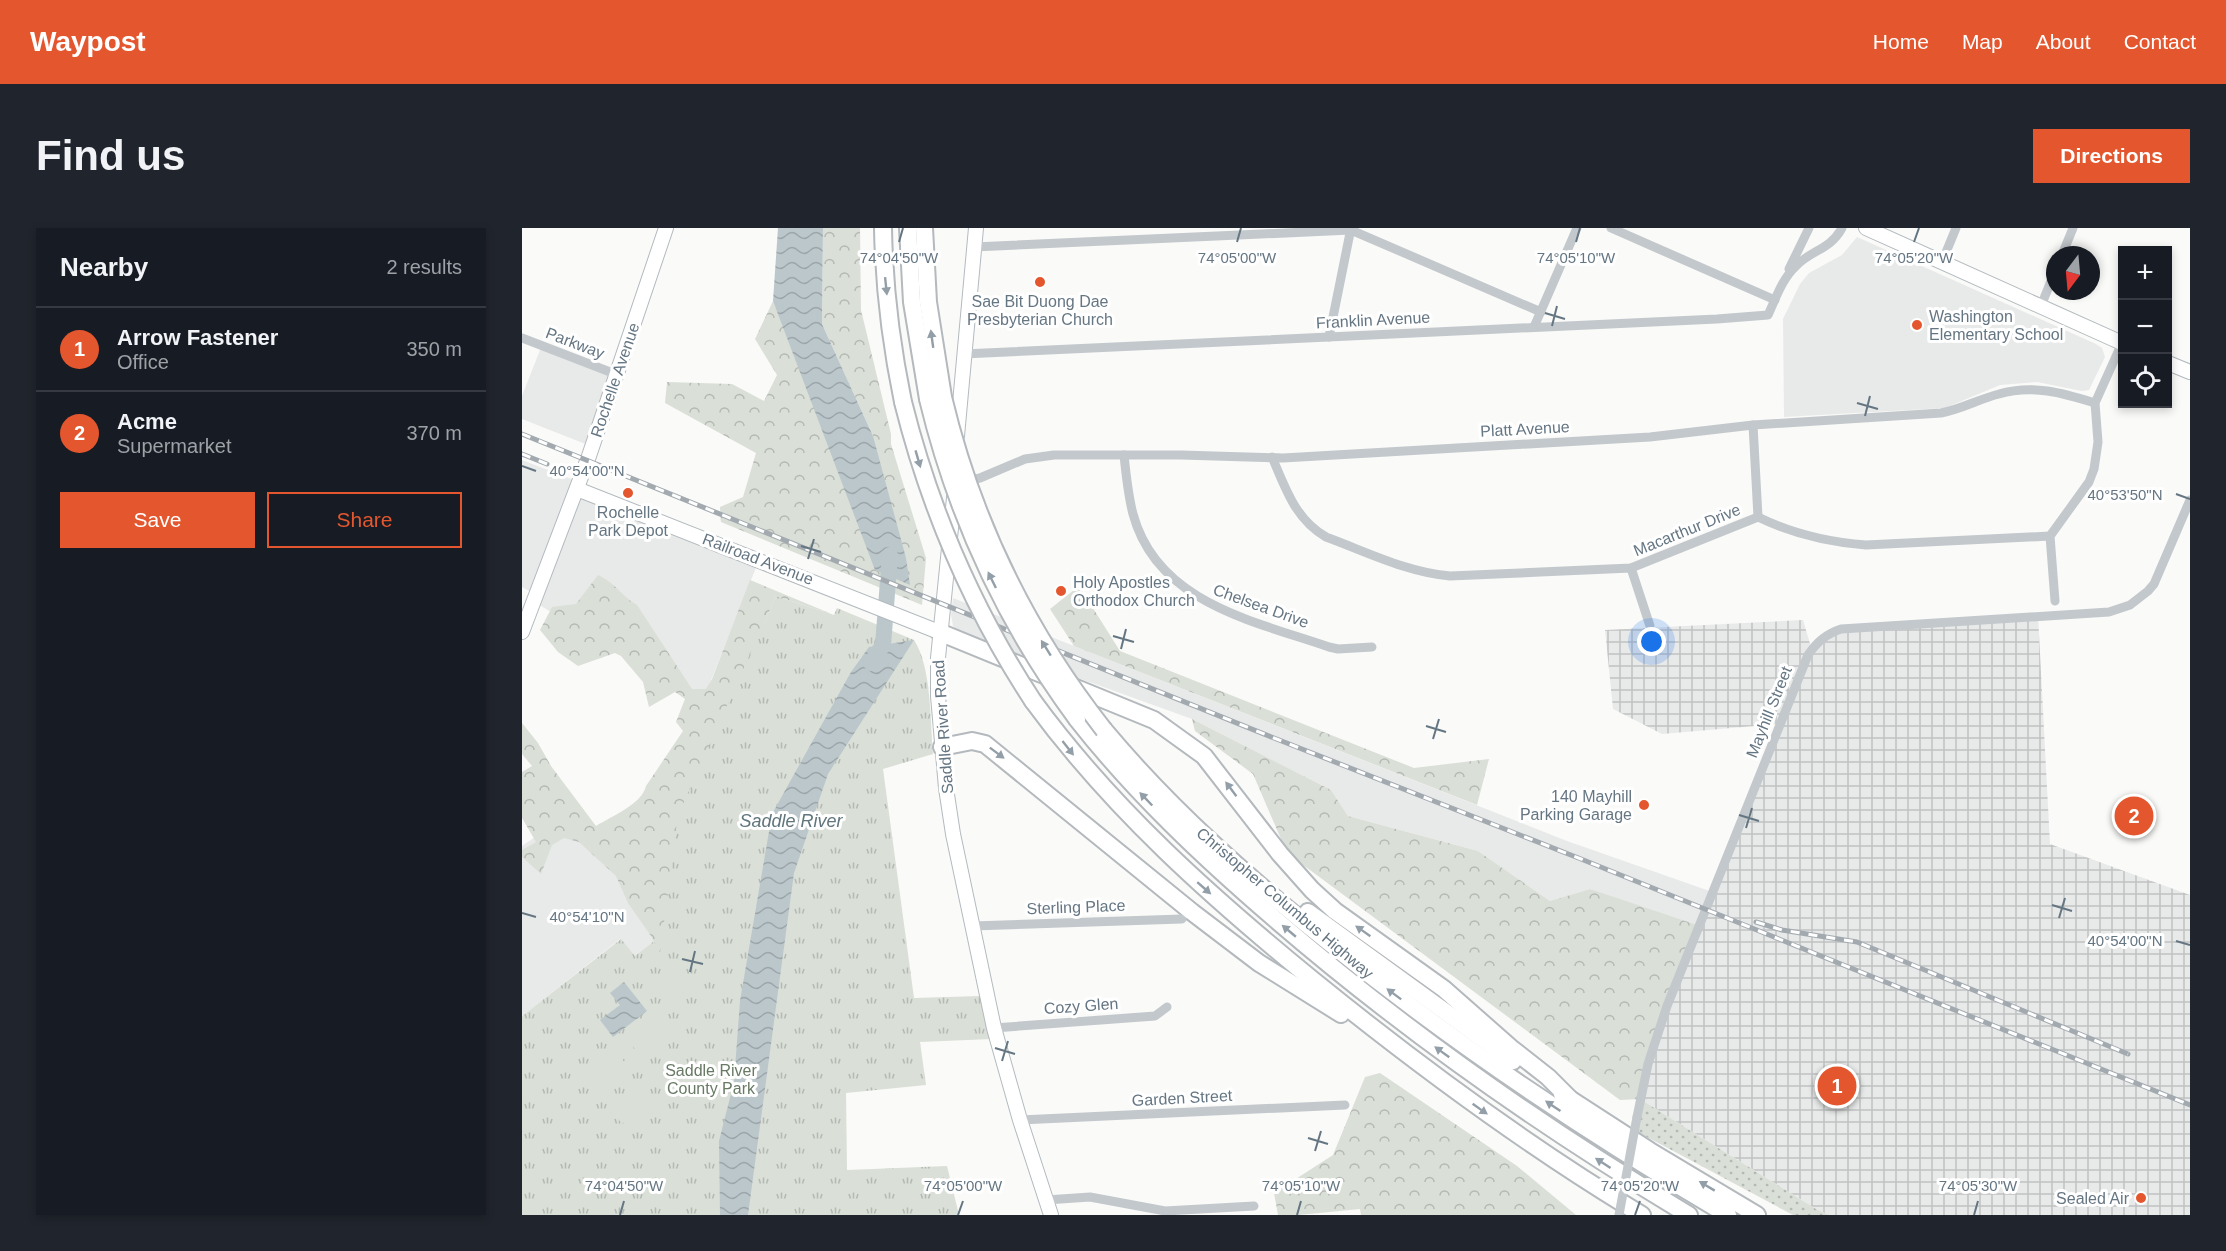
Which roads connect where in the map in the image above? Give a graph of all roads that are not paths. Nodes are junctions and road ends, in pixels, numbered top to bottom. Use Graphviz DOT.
graph roads {
  1 [pos="666,228"];
  2 [pos="883,228"];
  3 [pos="908,228"];
  4 [pos="924,228"];
  5 [pos="976,228"];
  6 [pos="1577,228"];
  7 [pos="1611,228"];
  8 [pos="1809,228"];
  9 [pos="1842,228"];
  10 [pos="1866,228"];
  11 [pos="1956,228"];
  12 [pos="2073,228"];
  13 [pos="1351,229"];
  14 [pos="2066,246"];
  15 [pos="974,247"];
  16 [pos="1942,262"];
  17 [pos="1785,279"];
  18 [pos="2046,292"];
  19 [pos="1775,300"];
  20 [pos="2040,306"];
  21 [pos="1541,312"];
  22 [pos="1534,327"];
  23 [pos="1329,337"];
  24 [pos="522,338"];
  25 [pos="2118,341"];
  26 [pos="2118,352"];
  27 [pos="963,354"];
  28 [pos="2172,365"];
  29 [pos="2190,372"];
  30 [pos="618,375"];
  31 [pos="935,398"];
  32 [pos="2095,403"];
  33 [pos="1753,425"];
  34 [pos="1124,455"];
  35 [pos="1272,457"];
  36 [pos="955,483"];
  37 [pos="577,489"];
  38 [pos="2190,500"];
  39 [pos="1758,517"];
  40 [pos="2050,536"];
  41 [pos="1631,568"];
  42 [pos="2055,602"];
  43 [pos="1650,627"];
  44 [pos="522,632"];
  45 [pos="939,632"];
  46 [pos="1372,647"];
  47 [pos="942,747"];
  48 [pos="1201,833"];
  49 [pos="1182,919"];
  50 [pos="972,926"];
  51 [pos="1167,1007"];
  52 [pos="994,1028"];
  53 [pos="1416,1062"];
  54 [pos="1571,1100"];
  55 [pos="1345,1105"];
  56 [pos="1020,1120"];
  57 [pos="1046,1200"];
  58 [pos="1254,1206"];
  59 [pos="1051,1215"];
  60 [pos="1619,1215"];
  61 [pos="1642,1215"];
  62 [pos="1689,1215"];
  63 [pos="1728,1215"];
  64 [pos="1757,1215"];
  1 -- 30 [label="street, Rochelle Avenue"];
  2 -- 53 [label="highway, one-way, bridge"];
  3 -- 31 [label="highway, Christopher Columbus Highway"];
  31 -- 4 [label="highway, Christopher Columbus Highway, one-way"];
  5 -- 15 [label="street, Saddle River Road"];
  6 -- 21 [label="street"];
  7 -- 19 [label="street"];
  8 -- 17 [label="street"];
  9 -- 17 [label="street"];
  10 -- 16 [label="street"];
  11 -- 16 [label="street"];
  12 -- 14 [label="street"];
  13 -- 15 [label="street"];
  13 -- 21 [label="street"];
  13 -- 23 [label="street"];
  15 -- 27 [label="street, Saddle River Road"];
  16 -- 20 [label="street"];
  17 -- 19 [label="street"];
  18 -- 20 [label="street"];
  19 -- 22 [label="street, Franklin Avenue"];
  20 -- 25 [label="street"];
  21 -- 22 [label="street"];
  22 -- 23 [label="street, Franklin Avenue"];
  23 -- 27 [label="street, Franklin Avenue"];
  24 -- 30 [label="street, Parkway"];
  26 -- 32 [label="street"];
  27 -- 36 [label="street, Saddle River Road"];
  28 -- 29 [label="street"];
  30 -- 37 [label="street, Rochelle Avenue"];
  48 -- 31 [label="highway, Christopher Columbus Highway, one-way, bridge"];
  62 -- 31 [label="highway, Christopher Columbus Highway, one-way, bridge"];
  32 -- 33 [label="street, Platt Avenue"];
  32 -- 40 [label="street"];
  33 -- 35 [label="street, Platt Avenue"];
  33 -- 39 [label="street"];
  34 -- 35 [label="street, Platt Avenue"];
  34 -- 36 [label="street, Platt Avenue"];
  34 -- 46 [label="street, Chelsea Drive"];
  35 -- 41 [label="street, Macarthur Drive"];
  36 -- 45 [label="street, Saddle River Road"];
  37 -- 44 [label="street, Rochelle Avenue"];
  37 -- 45 [label="street, Railroad Avenue"];
  38 -- 60 [label="street, Mayhill Street, bridge"];
  39 -- 40 [label="street, Macarthur Drive"];
  39 -- 41 [label="street, Macarthur Drive"];
  40 -- 42 [label="street"];
  41 -- 43 [label="street"];
  45 -- 47 [label="street, Saddle River Road"];
  54 -- 45 [label="highway, one-way"];
  47 -- 50 [label="street, Saddle River Road"];
  47 -- 53 [label="highway, one-way"];
  48 -- 54 [label="highway"];
  63 -- 48 [label="highway, Christopher Columbus Highway, one-way"];
  49 -- 50 [label="street, Sterling Place"];
  50 -- 52 [label="street, Saddle River Road"];
  51 -- 52 [label="street, Cozy Glen"];
  52 -- 56 [label="street, Saddle River Road"];
  53 -- 61 [label="highway, one-way"];
  64 -- 54 [label="highway, one-way"];
  55 -- 56 [label="street, Garden Street"];
  56 -- 57 [label="street, Saddle River Road"];
  57 -- 58 [label="street"];
  57 -- 59 [label="street, Saddle River Road"];
}
